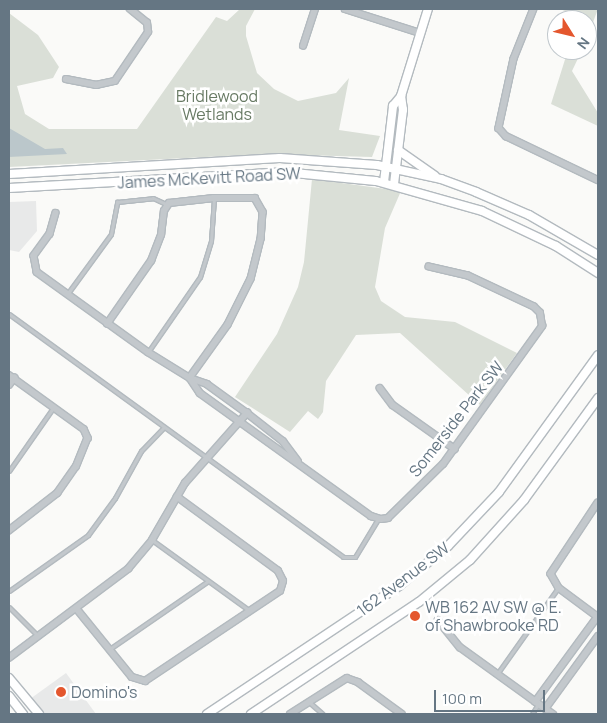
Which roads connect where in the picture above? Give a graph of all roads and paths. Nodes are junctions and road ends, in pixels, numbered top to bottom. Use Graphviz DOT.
graph roads {
  1 [pos="130,9"];
  2 [pos="315,9"];
  3 [pos="346,9"];
  4 [pos="428,9"];
  5 [pos="534,9"];
  6 [pos="420,33"];
  7 [pos="303,46"];
  8 [pos="66,79"];
  9 [pos="401,96"];
  10 [pos="398,150"];
  11 [pos="384,166"];
  12 [pos="396,168"];
  13 [pos="9,174"];
  14 [pos="441,180"];
  15 [pos="598,180"];
  16 [pos="384,182"];
  17 [pos="394,184"];
  18 [pos="9,188"];
  19 [pos="214,198"];
  20 [pos="168,205"];
  21 [pos="56,213"];
  22 [pos="598,255"];
  23 [pos="429,267"];
  24 [pos="598,273"];
  25 [pos="67,295"];
  26 [pos="9,314"];
  27 [pos="107,324"];
  28 [pos="148,352"];
  29 [pos="598,355"];
  30 [pos="11,376"];
  31 [pos="190,378"];
  32 [pos="9,385"];
  33 [pos="380,388"];
  34 [pos="598,390"];
  35 [pos="598,398"];
  36 [pos="54,407"];
  37 [pos="247,413"];
  38 [pos="585,416"];
  39 [pos="239,422"];
  40 [pos="164,427"];
  41 [pos="455,449"];
  42 [pos="207,458"];
  43 [pos="300,463"];
  44 [pos="9,471"];
  45 [pos="177,497"];
  46 [pos="598,503"];
  47 [pos="378,519"];
  48 [pos="9,531"];
  49 [pos="152,540"];
  50 [pos="208,580"];
  51 [pos="559,588"];
  52 [pos="9,591"];
  53 [pos="9,607"];
  54 [pos="77,608"];
  55 [pos="250,612"];
  56 [pos="598,616"];
  57 [pos="438,620"];
  58 [pos="37,635"];
  59 [pos="598,636"];
  60 [pos="111,648"];
  61 [pos="9,658"];
  62 [pos="497,674"];
  63 [pos="9,678"];
  64 [pos="9,696"];
  65 [pos="308,701"];
  66 [pos="537,703"];
  67 [pos="545,709"];
  68 [pos="23,714"];
  69 [pos="39,714"];
  70 [pos="207,714"];
  71 [pos="251,714"];
  72 [pos="290,714"];
  73 [pos="323,714"];
  74 [pos="402,714"];
  75 [pos="532,714"];
  76 [pos="553,714"];
  1 -- 8 [label="street"];
  2 -- 7 [label="street"];
  3 -- 6 [label="street"];
  4 -- 6 [label="main road"];
  5 -- 15 [label="street"];
  6 -- 9 [label="main road"];
  9 -- 10 [label="main road"];
  9 -- 11 [label="main road"];
  10 -- 12 [label="main road"];
  10 -- 14 [label="main road"];
  11 -- 12 [label="main road, James McKevitt Road SW"];
  11 -- 13 [label="main road, James McKevitt Road SW"];
  11 -- 16 [label="main road"];
  12 -- 14 [label="main road, James McKevitt Road SW"];
  12 -- 17 [label="main road"];
  14 -- 22 [label="main road, James McKevitt Road SW"];
  16 -- 17 [label="main road, James McKevitt Road SW"];
  16 -- 18 [label="main road, James McKevitt Road SW"];
  17 -- 24 [label="main road, James McKevitt Road SW"];
  19 -- 20 [label="street"];
  19 -- 28 [label="lane"];
  19 -- 31 [label="street"];
  20 -- 25 [label="lane"];
  20 -- 27 [label="street"];
  21 -- 25 [label="street"];
  23 -- 41 [label="street, Somerside Park SW"];
  25 -- 27 [label="street"];
  26 -- 40 [label="lane"];
  27 -- 28 [label="street"];
  28 -- 31 [label="street"];
  29 -- 70 [label="main road, 162 Avenue SW"];
  30 -- 32 [label="street"];
  30 -- 36 [label="street"];
  31 -- 37 [label="street"];
  31 -- 39 [label="street"];
  33 -- 41 [label="street"];
  34 -- 38 [label="main road"];
  35 -- 38 [label="main road, 162 Avenue SW"];
  36 -- 44 [label="lane"];
  36 -- 48 [label="street"];
  37 -- 39 [label="street"];
  37 -- 43 [label="street"];
  38 -- 71 [label="main road, 162 Avenue SW"];
  39 -- 42 [label="street"];
  39 -- 43 [label="street"];
  40 -- 42 [label="lane"];
  40 -- 52 [label="lane"];
  41 -- 47 [label="street, Somerside Park SW"];
  42 -- 45 [label="street"];
  42 -- 47 [label="lane"];
  43 -- 47 [label="street"];
  45 -- 49 [label="street"];
  45 -- 55 [label="street"];
  46 -- 51 [label="street"];
  49 -- 50 [label="lane"];
  49 -- 54 [label="street"];
  50 -- 55 [label="lane"];
  50 -- 60 [label="lane"];
  51 -- 56 [label="street"];
  51 -- 62 [label="lane"];
  53 -- 58 [label="lane"];
  54 -- 58 [label="street"];
  54 -- 60 [label="street"];
  55 -- 60 [label="street"];
  56 -- 66 [label="street"];
  57 -- 62 [label="street"];
  58 -- 61 [label="street"];
  59 -- 67 [label="street"];
  62 -- 66 [label="street"];
  63 -- 69 [label="main road"];
  64 -- 68 [label="main road"];
  65 -- 72 [label="street"];
  65 -- 73 [label="lane"];
  65 -- 74 [label="street"];
  66 -- 67 [label="street"];
  66 -- 75 [label="lane"];
  67 -- 76 [label="street"];
}
